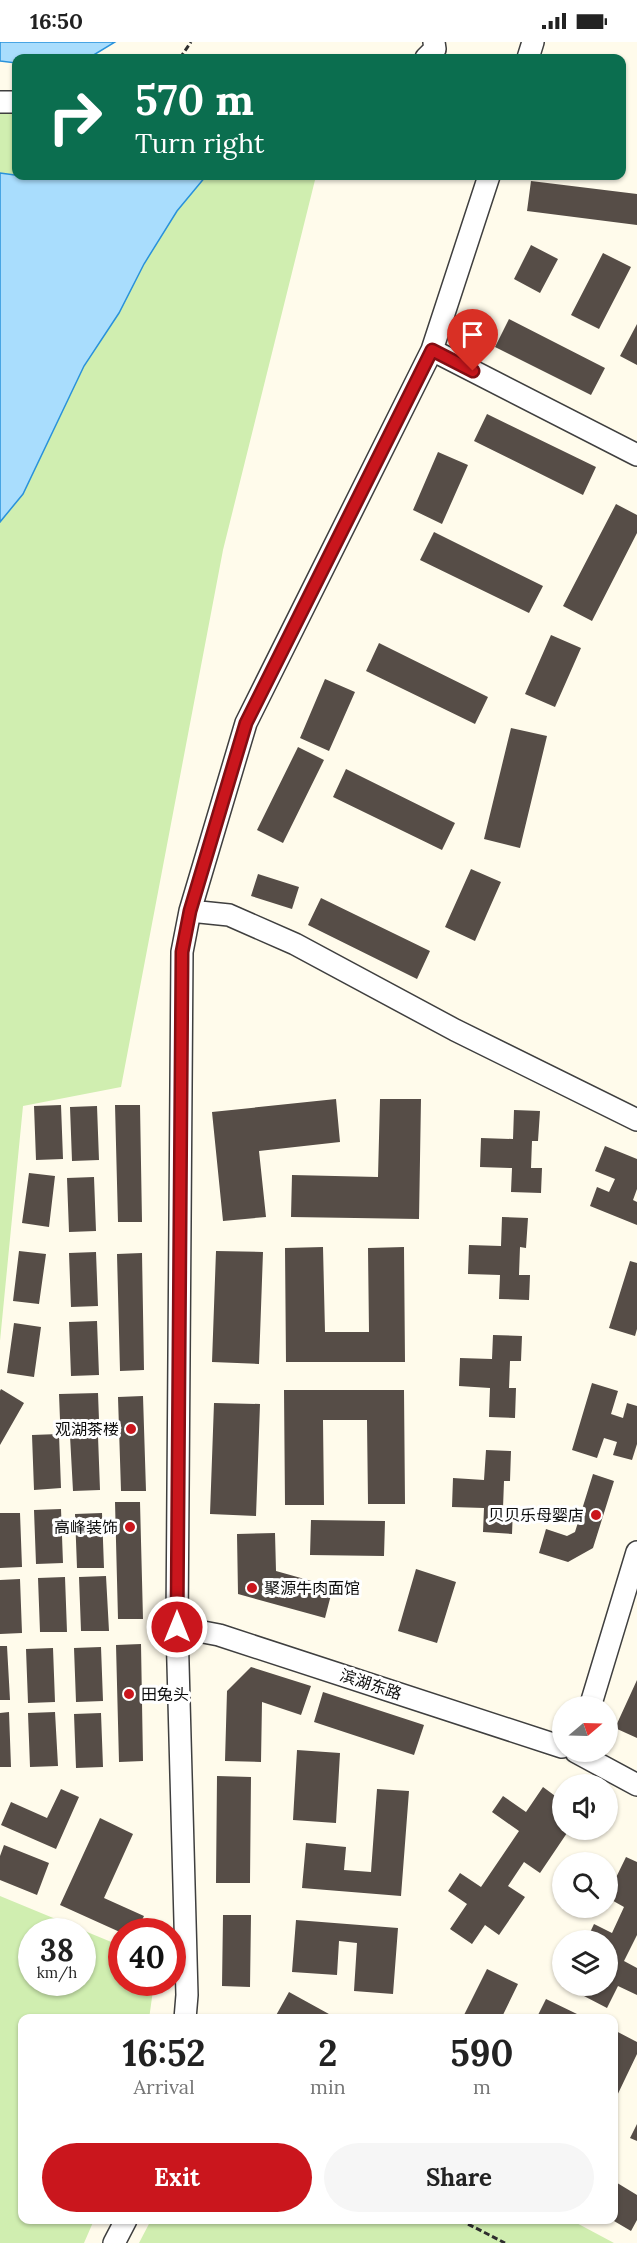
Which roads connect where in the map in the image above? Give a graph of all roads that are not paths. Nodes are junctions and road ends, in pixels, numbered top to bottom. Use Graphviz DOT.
graph roads {
  1 [pos="488,180"];
  2 [pos="432,350"];
  3 [pos="637,455"];
  4 [pos="190,911"];
  5 [pos="637,1120"];
  6 [pos="637,1552"];
  7 [pos="177,1627"];
  8 [pos="593,1696"];
  9 [pos="552,1745"];
  10 [pos="595,1762"];
  11 [pos="637,1785"];
  12 [pos="185,2014"];
  13 [pos="124,2224"];
  14 [pos="114,2243"];
  1 -- 2 [label="street"];
  2 -- 3 [label="street"];
  2 -- 4 [label="street"];
  4 -- 5 [label="street"];
  4 -- 7 [label="street"];
  6 -- 8 [label="street"];
  7 -- 9 [label="street, 滨湖东路"];
  7 -- 12 [label="street"];
  10 -- 11 [label="street"];
  13 -- 14 [label="street"];
}
